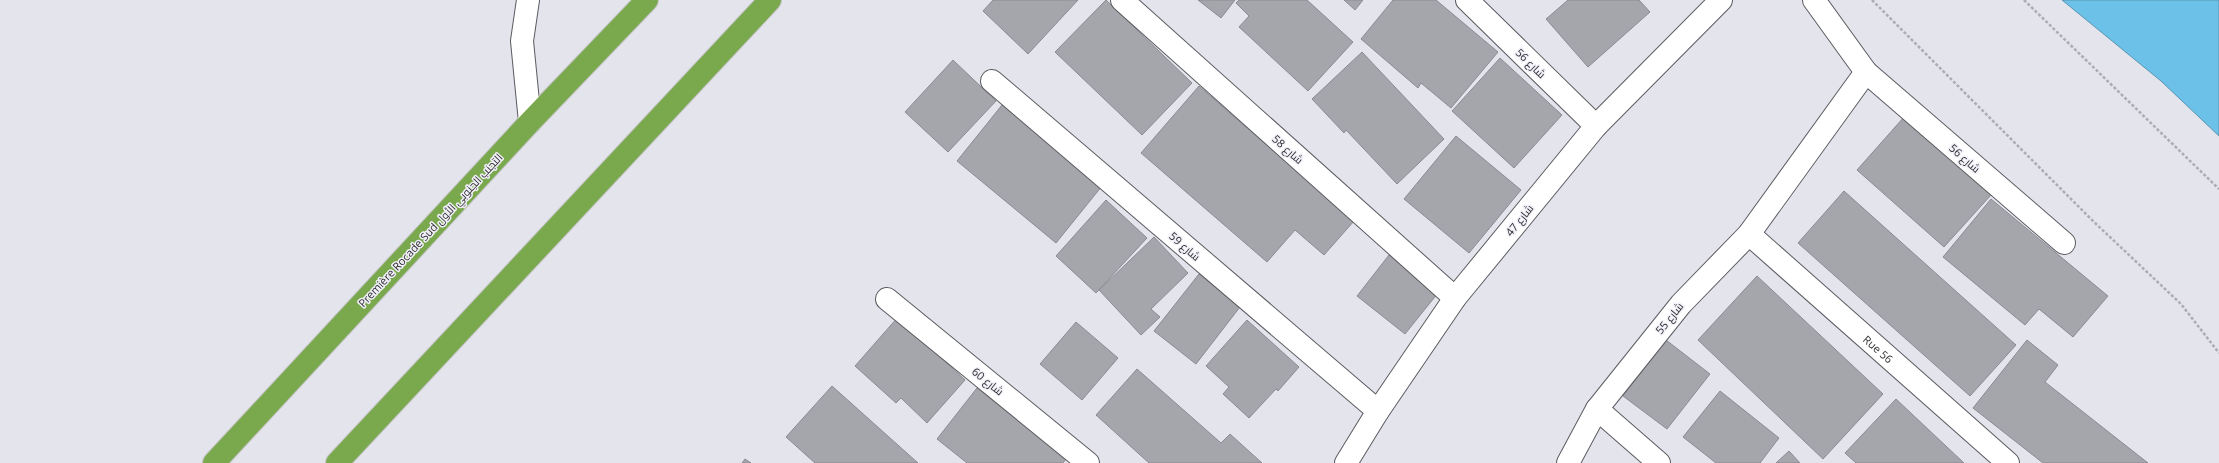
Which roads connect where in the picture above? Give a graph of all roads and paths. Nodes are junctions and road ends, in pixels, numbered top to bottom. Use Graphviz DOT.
graph roads {
  1 [pos="528,0"];
  2 [pos="648,0"];
  3 [pos="770,0"];
  4 [pos="1122,0"];
  5 [pos="1467,0"];
  6 [pos="1720,0"];
  7 [pos="1814,0"];
  8 [pos="1872,0"];
  9 [pos="2024,0"];
  10 [pos="1866,72"];
  11 [pos="992,81"];
  12 [pos="530,122"];
  13 [pos="1596,126"];
  14 [pos="2219,189"];
  15 [pos="1749,234"];
  16 [pos="2064,243"];
  17 [pos="1455,298"];
  18 [pos="887,300"];
  19 [pos="2219,353"];
  20 [pos="1597,409"];
  21 [pos="1378,411"];
  22 [pos="214,463"];
  23 [pos="337,463"];
  24 [pos="1088,463"];
  25 [pos="1346,463"];
  26 [pos="1568,463"];
  27 [pos="1659,463"];
  28 [pos="2008,463"];
  1 -- 12 [label="street"];
  2 -- 12 [label="highway, Première Rocade Sud التجنب الجنوبي الأول"];
  3 -- 23 [label="highway"];
  4 -- 17 [label="street, شارع 58"];
  5 -- 13 [label="street, شارع 56"];
  6 -- 13 [label="street, شارع 47"];
  7 -- 10 [label="street, شارع 56"];
  8 -- 19 [label="path"];
  9 -- 14 [label="path"];
  10 -- 15 [label="street"];
  10 -- 16 [label="street, شارع 56"];
  11 -- 21 [label="street, شارع 59"];
  12 -- 22 [label="highway, Première Rocade Sud التجنب الجنوبي الأول"];
  13 -- 17 [label="street, شارع 47"];
  15 -- 20 [label="street, شارع 55"];
  15 -- 28 [label="street, Rue 56"];
  17 -- 21 [label="street, شارع 47"];
  18 -- 24 [label="street, شارع 60"];
  20 -- 26 [label="street, شارع 55"];
  20 -- 27 [label="street"];
  21 -- 25 [label="street, شارع 47"];
}
